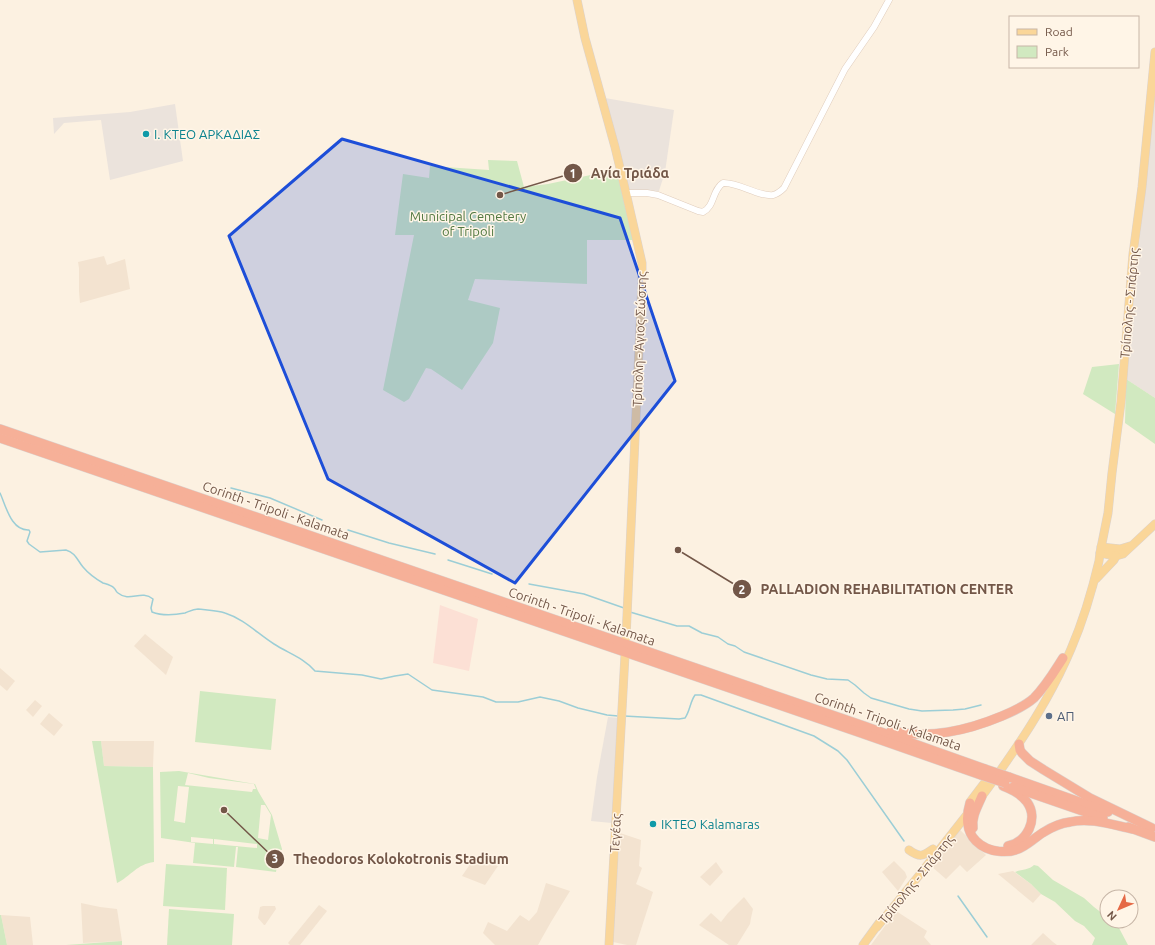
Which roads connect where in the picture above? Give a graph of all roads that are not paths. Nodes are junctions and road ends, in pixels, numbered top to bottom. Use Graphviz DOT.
graph roads {
  1 [pos="577,0"];
  2 [pos="889,0"];
  3 [pos="1155,52"];
  4 [pos="626,193"];
  5 [pos="0,429"];
  6 [pos="0,438"];
  7 [pos="22,441"];
  8 [pos="51,451"];
  9 [pos="1155,524"];
  10 [pos="1100,550"];
  11 [pos="1114,552"];
  12 [pos="1094,581"];
  13 [pos="626,638"];
  14 [pos="625,655"];
  15 [pos="1063,658"];
  16 [pos="864,726"];
  17 [pos="1019,744"];
  18 [pos="983,772"];
  19 [pos="1005,782"];
  20 [pos="982,796"];
  21 [pos="970,804"];
  22 [pos="967,815"];
  23 [pos="1133,829"];
  24 [pos="1154,831"];
  25 [pos="934,849"];
  26 [pos="909,850"];
  27 [pos="876,927"];
  28 [pos="609,945"];
  29 [pos="863,945"];
  1 -- 4 [label="main road, Τρίπολη - Άγιος Σώστης"];
  2 -- 4 [label="street"];
  3 -- 10 [label="main road, Τρίπολης - Σπάρτης"];
  4 -- 13 [label="main road, Τρίπολη - Άγιος Σώστης"];
  5 -- 7 [label="highway, Corinth - Tripoli - Kalamata"];
  6 -- 7 [label="highway, Corinth - Tripoli - Kalamata"];
  7 -- 8 [label="highway, Corinth - Tripoli - Kalamata"];
  8 -- 16 [label="highway, Corinth - Tripoli - Kalamata"];
  8 -- 18 [label="highway, Corinth - Tripoli - Kalamata"];
  9 -- 11 [label="main road"];
  10 -- 11 [label="main road"];
  10 -- 12 [label="main road, Τρίπολης - Σπάρτης"];
  10 -- 15 [label="main road, Τρίπολης - Σπάρτης"];
  11 -- 12 [label="main road"];
  12 -- 17 [label="main road, Τρίπολης - Σπάρτης"];
  14 -- 28 [label="main road, Τεγέας"];
  15 -- 16 [label="highway"];
  15 -- 21 [label="main road, Τρίπολης - Σπάρτης"];
  16 -- 18 [label="highway, Corinth - Tripoli - Kalamata"];
  17 -- 20 [label="main road, Τρίπολης - Σπάρτης"];
  17 -- 24 [label="highway"];
  18 -- 19 [label="highway, Corinth - Tripoli - Kalamata, bridge"];
  18 -- 19 [label="highway, Corinth - Tripoli - Kalamata, bridge"];
  19 -- 20 [label="highway"];
  19 -- 23 [label="highway, Corinth - Tripoli - Kalamata"];
  19 -- 24 [label="highway, Corinth - Tripoli - Kalamata"];
  20 -- 22 [label="main road, Τρίπολης - Σπάρτης"];
  21 -- 22 [label="highway"];
  21 -- 25 [label="main road, Τρίπολης - Σπάρτης"];
  22 -- 23 [label="highway"];
  22 -- 27 [label="main road, Τρίπολης - Σπάρτης"];
  23 -- 24 [label="highway, Corinth - Tripoli - Kalamata"];
  25 -- 26 [label="main road"];
  25 -- 27 [label="main road, Τρίπολης - Σπάρτης"];
  27 -- 29 [label="main road"];
}
